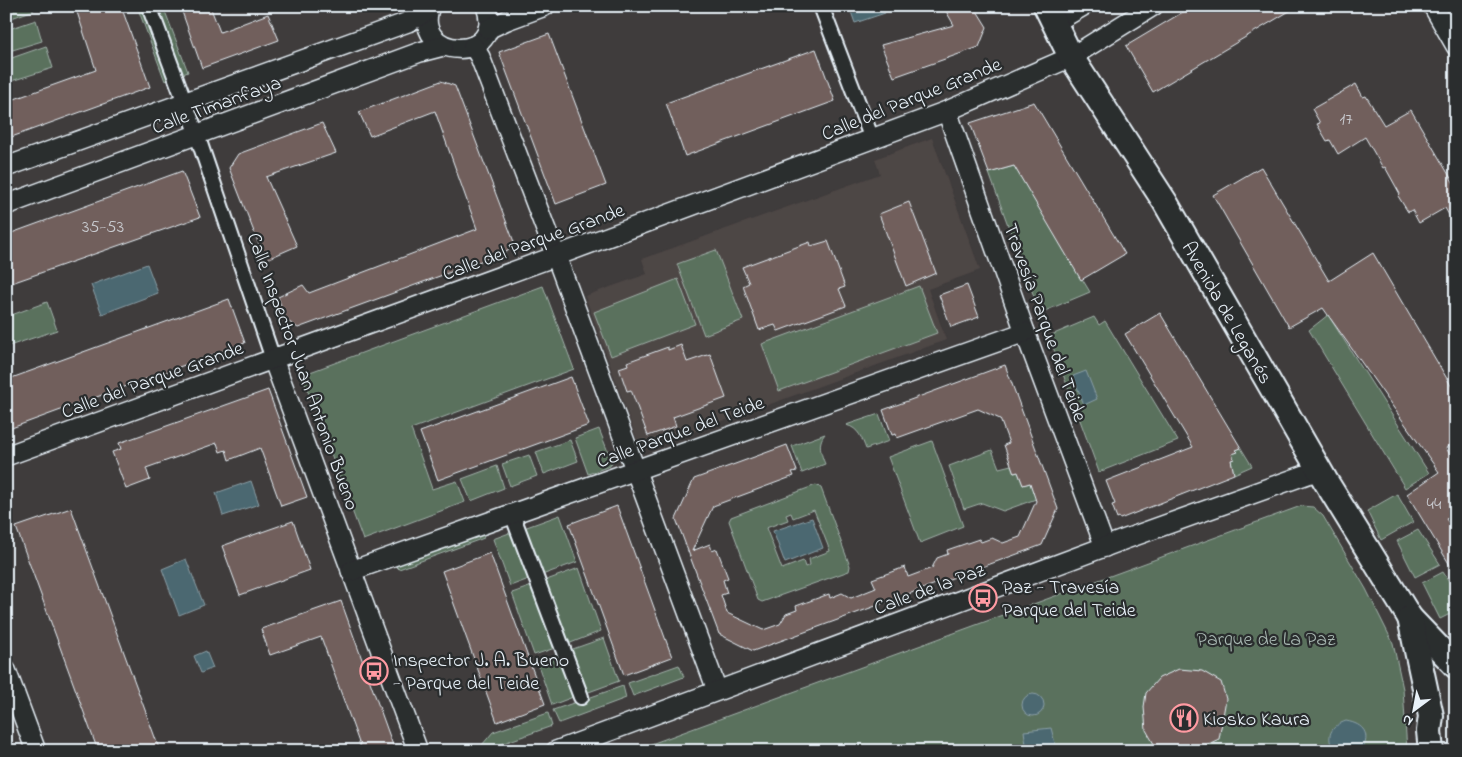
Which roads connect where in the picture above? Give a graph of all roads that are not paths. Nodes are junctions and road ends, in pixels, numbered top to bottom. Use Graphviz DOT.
graph roads {
  1 [pos="149,6"];
  2 [pos="486,6"];
  3 [pos="545,6"];
  4 [pos="821,6"];
  5 [pos="1083,6"];
  6 [pos="1153,6"];
  7 [pos="1434,6"];
  8 [pos="429,9"];
  9 [pos="1050,14"];
  10 [pos="488,29"];
  11 [pos="442,46"];
  12 [pos="473,46"];
  13 [pos="1456,46"];
  14 [pos="1071,57"];
  15 [pos="185,102"];
  16 [pos="947,111"];
  17 [pos="197,135"];
  18 [pos="872,139"];
  19 [pos="6,167"];
  20 [pos="6,205"];
  21 [pos="556,256"];
  22 [pos="1025,332"];
  23 [pos="273,359"];
  24 [pos="6,456"];
  25 [pos="635,470"];
  26 [pos="1319,470"];
  27 [pos="512,514"];
  28 [pos="1105,548"];
  29 [pos="351,572"];
  30 [pos="1410,618"];
  31 [pos="1456,666"];
  32 [pos="6,670"];
  33 [pos="716,690"];
  34 [pos="581,697"];
  35 [pos="36,751"];
  36 [pos="418,751"];
  37 [pos="556,751"];
  38 [pos="1431,751"];
  1 -- 15 [label="street, Calle Inspector Juan Antonio Bueno"];
  2 -- 10 [label="street"];
  3 -- 10 [label="street"];
  4 -- 18 [label="street"];
  5 -- 9 [label="street"];
  6 -- 14 [label="street, Calle del Parque Grande"];
  7 -- 13 [label="street"];
  8 -- 11 [label="street"];
  8 -- 15 [label="street, Calle Timanfaya"];
  9 -- 14 [label="street, Avenida de Leganés"];
  10 -- 12 [label="street"];
  11 -- 12 [label="street"];
  11 -- 17 [label="street, Calle Timanfaya"];
  12 -- 21 [label="street"];
  14 -- 16 [label="street, Calle del Parque Grande"];
  14 -- 26 [label="street, Avenida de Leganés"];
  15 -- 17 [label="street, Calle Inspector Juan Antonio Bueno"];
  15 -- 19 [label="street, Calle Timanfaya"];
  16 -- 18 [label="street, Calle del Parque Grande"];
  16 -- 22 [label="street, Travesía Parque del Teide"];
  17 -- 20 [label="street, Calle Timanfaya"];
  17 -- 23 [label="street, Calle Inspector Juan Antonio Bueno"];
  18 -- 21 [label="street, Calle del Parque Grande"];
  21 -- 23 [label="street, Calle del Parque Grande"];
  21 -- 25 [label="street"];
  22 -- 25 [label="street, Calle Parque del Teide"];
  22 -- 28 [label="street, Travesía Parque del Teide"];
  23 -- 24 [label="street, Calle del Parque Grande"];
  23 -- 29 [label="street, Calle Inspector Juan Antonio Bueno"];
  25 -- 27 [label="street, Calle Parque del Teide"];
  25 -- 33 [label="street"];
  26 -- 28 [label="street, Calle de la Paz"];
  26 -- 30 [label="street, Avenida de Leganés"];
  27 -- 29 [label="street, Calle Parque del Teide"];
  27 -- 34 [label="street"];
  28 -- 33 [label="street, Calle de la Paz"];
  29 -- 36 [label="street, Calle Inspector Juan Antonio Bueno"];
  30 -- 31 [label="street, Avenida de Leganés"];
  30 -- 38 [label="street, Avenida de Leganés"];
  32 -- 35 [label="street"];
  33 -- 37 [label="street, Calle de la Paz"];
}
